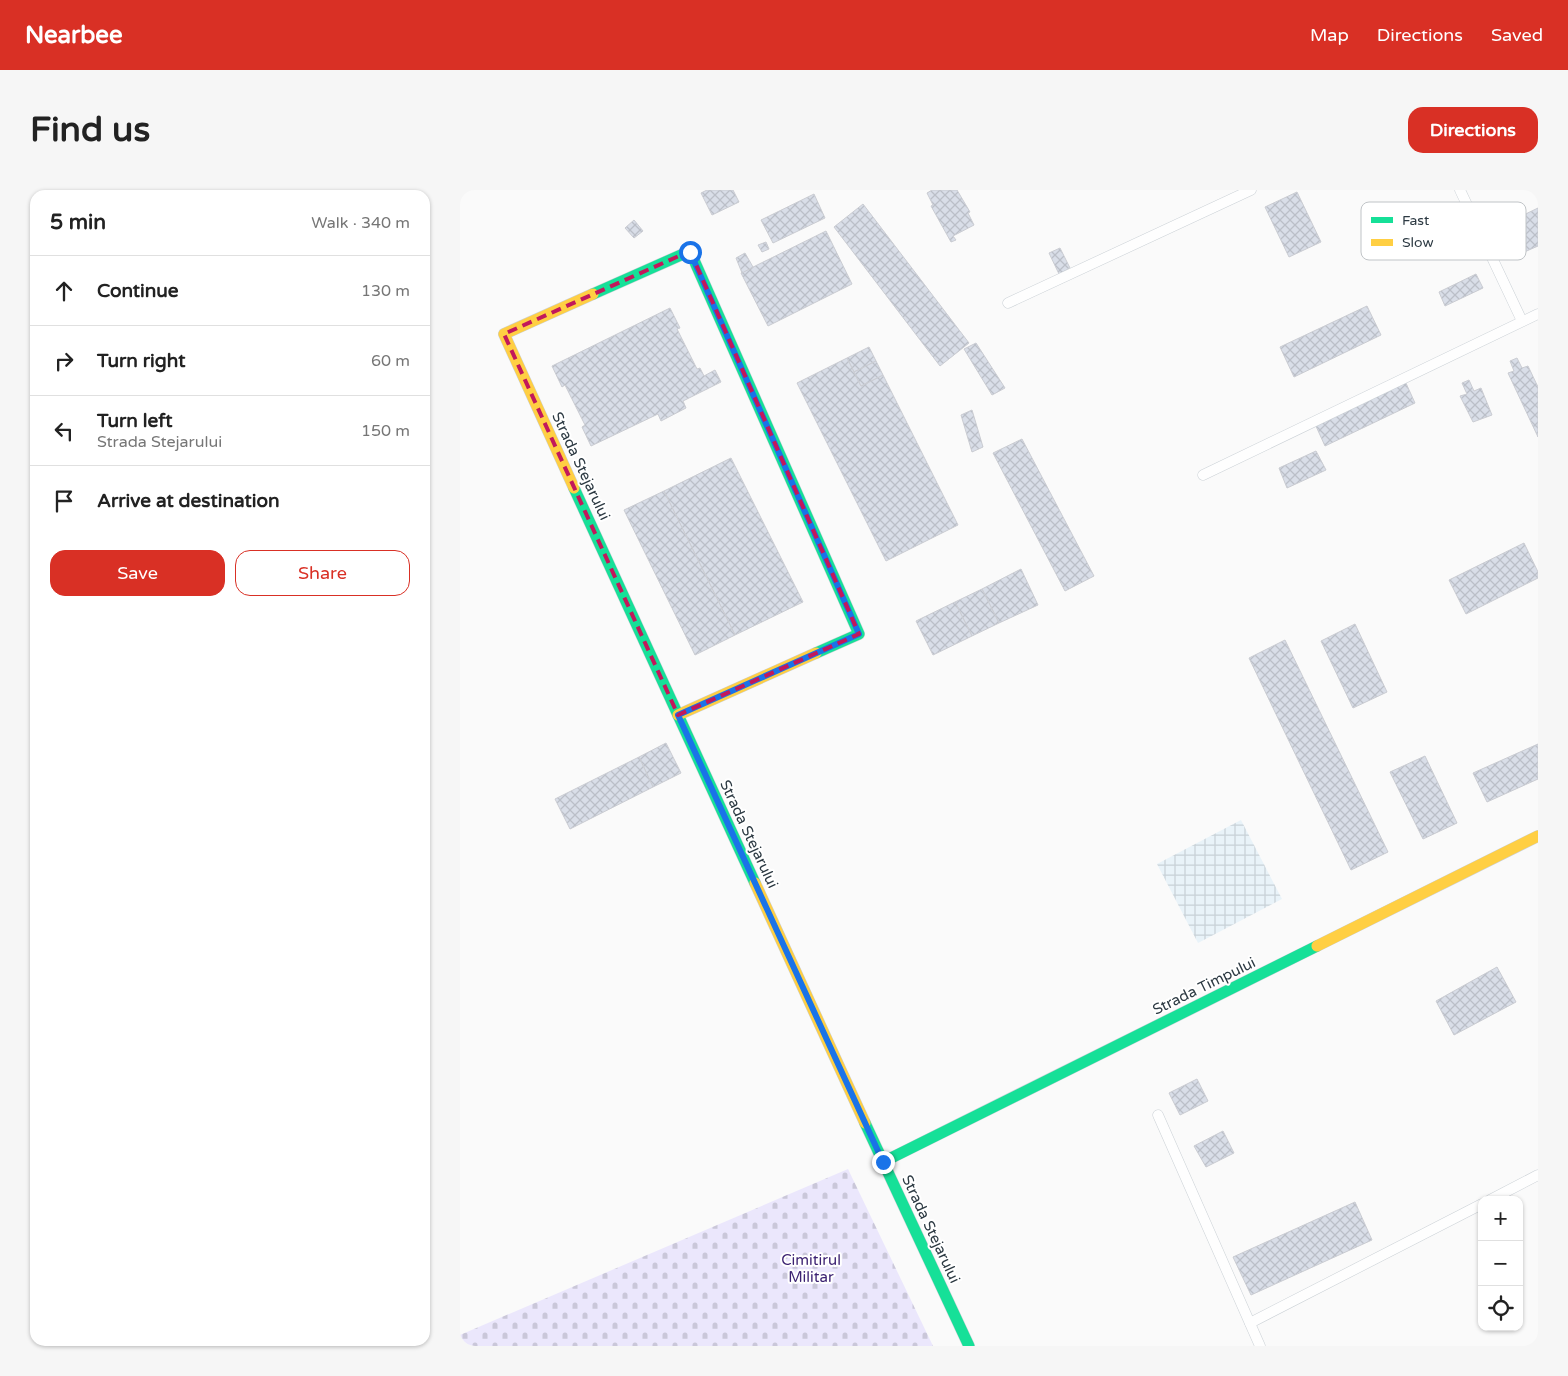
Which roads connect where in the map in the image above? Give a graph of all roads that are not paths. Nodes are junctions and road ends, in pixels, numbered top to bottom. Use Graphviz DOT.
graph roads {
  1 [pos="1251,190"];
  2 [pos="1460,190"];
  3 [pos="1466,202"];
  4 [pos="1493,260"];
  5 [pos="1008,303"];
  6 [pos="1538,314"];
  7 [pos="1522,322"];
  8 [pos="1203,476"];
  9 [pos="678,715"];
  10 [pos="1538,836"];
  11 [pos="1158,1115"];
  12 [pos="883,1162"];
  13 [pos="1538,1175"];
  14 [pos="1498,1196"];
  15 [pos="1478,1206"];
  16 [pos="1250,1323"];
  17 [pos="969,1346"];
  18 [pos="1260,1346"];
  1 -- 5 [label="lane"];
  2 -- 3 [label="lane"];
  4 -- 7 [label="lane"];
  6 -- 7 [label="lane"];
  7 -- 8 [label="lane"];
  9 -- 9 [label="street, Strada Stejarului"];
  9 -- 12 [label="street, Strada Stejarului"];
  10 -- 12 [label="street, Strada Timpului"];
  11 -- 16 [label="lane"];
  12 -- 17 [label="street, Strada Stejarului"];
  13 -- 14 [label="lane"];
  15 -- 16 [label="lane"];
  16 -- 18 [label="lane"];
}
